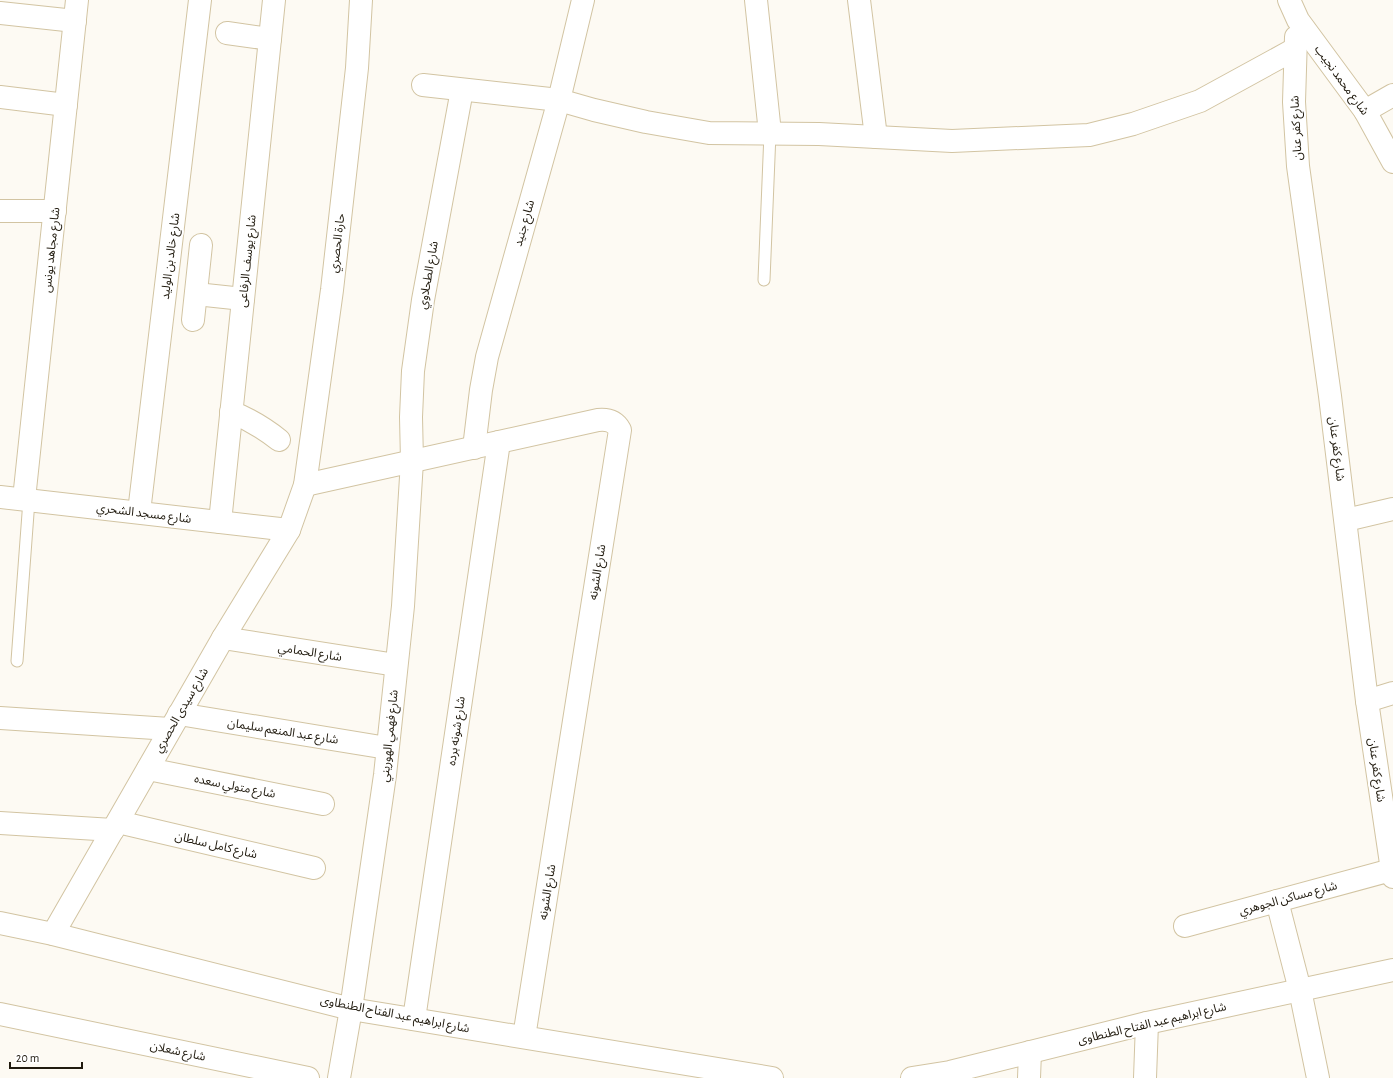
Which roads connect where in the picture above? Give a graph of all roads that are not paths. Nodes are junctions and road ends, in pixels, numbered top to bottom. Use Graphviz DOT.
graph roads {
  1 [pos="77,0"];
  2 [pos="200,0"];
  3 [pos="274,0"];
  4 [pos="361,0"];
  5 [pos="583,0"];
  6 [pos="756,0"];
  7 [pos="859,0"];
  8 [pos="1289,0"];
  9 [pos="0,13"];
  10 [pos="1298,20"];
  11 [pos="75,21"];
  12 [pos="227,33"];
  13 [pos="270,39"];
  14 [pos="1295,48"];
  15 [pos="424,85"];
  16 [pos="462,90"];
  17 [pos="1393,96"];
  18 [pos="0,98"];
  19 [pos="559,100"];
  20 [pos="66,105"];
  21 [pos="1365,111"];
  22 [pos="770,133"];
  23 [pos="876,137"];
  24 [pos="1393,162"];
  25 [pos="0,211"];
  26 [pos="55,211"];
  27 [pos="201,245"];
  28 [pos="764,280"];
  29 [pos="196,294"];
  30 [pos="243,299"];
  31 [pos="193,320"];
  32 [pos="231,412"];
  33 [pos="279,440"];
  34 [pos="499,442"];
  35 [pos="474,448"];
  36 [pos="412,461"];
  37 [pos="305,485"];
  38 [pos="0,497"];
  39 [pos="27,500"];
  40 [pos="1393,509"];
  41 [pos="139,512"];
  42 [pos="1346,520"];
  43 [pos="220,522"];
  44 [pos="289,530"];
  45 [pos="223,638"];
  46 [pos="18,662"];
  47 [pos="396,665"];
  48 [pos="1393,693"];
  49 [pos="1367,700"];
  50 [pos="0,718"];
  51 [pos="175,721"];
  52 [pos="387,748"];
  53 [pos="148,769"];
  54 [pos="323,804"];
  55 [pos="0,823"];
  56 [pos="115,826"];
  57 [pos="314,868"];
  58 [pos="1392,874"];
  59 [pos="1277,901"];
  60 [pos="0,923"];
  61 [pos="1186,926"];
  62 [pos="53,934"];
  63 [pos="1393,970"];
  64 [pos="1300,990"];
  65 [pos="352,1009"];
  66 [pos="0,1014"];
  67 [pos="414,1019"];
  68 [pos="1147,1023"];
  69 [pos="524,1037"];
  70 [pos="1030,1052"];
  71 [pos="950,1075"];
  72 [pos="308,1078"];
  73 [pos="340,1078"];
  74 [pos="764,1078"];
  75 [pos="772,1078"];
  76 [pos="912,1078"];
  77 [pos="1029,1078"];
  78 [pos="1145,1078"];
  79 [pos="1318,1078"];
  1 -- 11 [label="street, شارع مجاهد يونس"];
  2 -- 41 [label="street, شارع خالد بن الوليد"];
  3 -- 13 [label="street, شارع يوسف الرفاعى"];
  4 -- 37 [label="street, حارة الحصري"];
  5 -- 19 [label="street, شارع جنيد"];
  6 -- 22 [label="street"];
  7 -- 23 [label="street"];
  8 -- 10 [label="street, شارع محمد نجيب"];
  9 -- 11 [label="street"];
  10 -- 14 [label="street, شارع كفر عنان"];
  10 -- 21 [label="street, شارع محمد نجيب"];
  11 -- 20 [label="street, شارع مجاهد يونس"];
  12 -- 13 [label="street"];
  13 -- 30 [label="street, شارع يوسف الرفاعى"];
  14 -- 23 [label="street"];
  14 -- 42 [label="street, شارع كفر عنان"];
  15 -- 16 [label="street"];
  16 -- 19 [label="street"];
  16 -- 36 [label="street, شارع الطحلاوي"];
  17 -- 21 [label="street"];
  18 -- 20 [label="street"];
  19 -- 22 [label="street"];
  19 -- 35 [label="street, شارع جنيد"];
  20 -- 26 [label="street, شارع مجاهد يونس"];
  21 -- 24 [label="street, شارع محمد نجيب"];
  22 -- 23 [label="street"];
  22 -- 28 [label="lane"];
  25 -- 26 [label="street"];
  26 -- 39 [label="street, شارع مجاهد يونس"];
  27 -- 29 [label="street"];
  29 -- 30 [label="street"];
  29 -- 31 [label="street"];
  30 -- 32 [label="street, شارع يوسف الرفاعى"];
  32 -- 33 [label="street"];
  32 -- 43 [label="street, شارع يوسف الرفاعى"];
  34 -- 35 [label="street, شارع الشونه"];
  34 -- 67 [label="street, شارع شونه برده"];
  34 -- 69 [label="street, شارع الشونه"];
  35 -- 36 [label="street, شارع الشونه"];
  36 -- 37 [label="street, شارع الشونه"];
  36 -- 47 [label="street, شارع فهمي الهوريني"];
  37 -- 44 [label="street, شارع سيدى الحصري"];
  38 -- 39 [label="street, شارع مسجد الشحري"];
  39 -- 41 [label="street, شارع مسجد الشحري"];
  39 -- 46 [label="lane"];
  40 -- 42 [label="street"];
  41 -- 43 [label="street, شارع مسجد الشحري"];
  42 -- 49 [label="street, شارع كفر عنان"];
  43 -- 44 [label="street, شارع مسجد الشحري"];
  44 -- 45 [label="street, شارع سيدى الحصري"];
  45 -- 47 [label="street, شارع الحمامي"];
  45 -- 51 [label="street, شارع سيدى الحصري"];
  47 -- 52 [label="street, شارع فهمي الهوريني"];
  48 -- 49 [label="street"];
  49 -- 58 [label="street, شارع كفر عنان"];
  50 -- 51 [label="street, شارع عبد المنعم سليمان"];
  51 -- 52 [label="street, شارع عبد المنعم سليمان"];
  51 -- 53 [label="street, شارع سيدى الحصري"];
  52 -- 65 [label="street, شارع فهمي الهوريني"];
  53 -- 54 [label="street, شارع متولي سعده"];
  53 -- 56 [label="street, شارع سيدى الحصري"];
  55 -- 56 [label="street, شارع كامل سلطان"];
  56 -- 57 [label="street, شارع كامل سلطان"];
  56 -- 62 [label="street, شارع سيدى الحصري"];
  58 -- 59 [label="street, شارع مساكن الجوهري"];
  59 -- 61 [label="street, شارع مساكن الجوهري"];
  59 -- 64 [label="street"];
  60 -- 62 [label="street, شارع ابراهيم عبد الفتاح الطنطاوى"];
  62 -- 65 [label="street, شارع ابراهيم عبد الفتاح الطنطاوى"];
  63 -- 64 [label="street, شارع ابراهيم عبد الفتاح الطنطاوى"];
  64 -- 68 [label="street, شارع ابراهيم عبد الفتاح الطنطاوى"];
  64 -- 79 [label="street"];
  65 -- 67 [label="street, شارع ابراهيم عبد الفتاح الطنطاوى"];
  65 -- 73 [label="street, شارع فهمي الهوريني"];
  66 -- 72 [label="street, شارع شعلان"];
  67 -- 69 [label="street, شارع ابراهيم عبد الفتاح الطنطاوى"];
  68 -- 70 [label="street, شارع ابراهيم عبد الفتاح الطنطاوى"];
  68 -- 78 [label="street"];
  69 -- 74 [label="street, شارع ابراهيم عبد الفتاح الطنطاوى"];
  70 -- 71 [label="street, شارع ابراهيم عبد الفتاح الطنطاوى"];
  70 -- 77 [label="street"];
  71 -- 76 [label="street, شارع ابراهيم عبد الفتاح الطنطاوى"];
  74 -- 75 [label="street, شارع ابراهيم عبد الفتاح الطنطاوى"];
}
